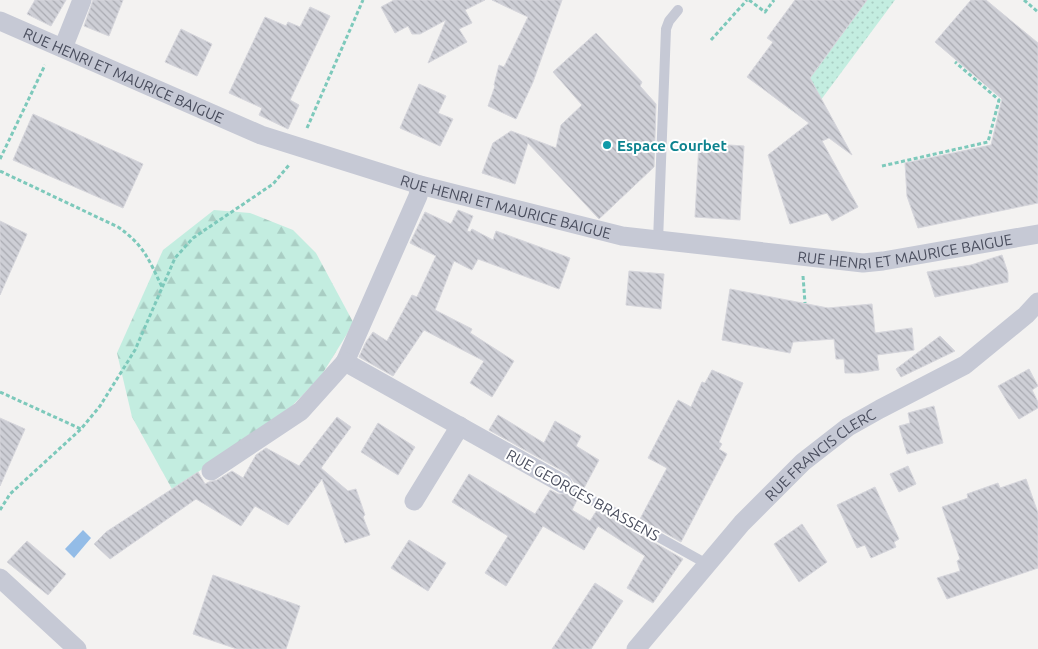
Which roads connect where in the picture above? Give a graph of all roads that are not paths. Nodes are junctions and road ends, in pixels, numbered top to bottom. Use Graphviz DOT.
graph roads {
  1 [pos="82,0"];
  2 [pos="678,10"];
  3 [pos="0,21"];
  4 [pos="56,52"];
  5 [pos="420,185"];
  6 [pos="1038,234"];
  7 [pos="658,241"];
  8 [pos="1038,302"];
  9 [pos="345,362"];
  10 [pos="460,426"];
  11 [pos="211,471"];
  12 [pos="563,484"];
  13 [pos="414,501"];
  14 [pos="707,564"];
  15 [pos="0,578"];
  16 [pos="77,649"];
  17 [pos="636,649"];
  1 -- 4 [label="street"];
  2 -- 7 [label="lane"];
  3 -- 4 [label="street, RUE HENRI ET MAURICE BAIGUE"];
  4 -- 5 [label="street, RUE HENRI ET MAURICE BAIGUE"];
  5 -- 7 [label="street, RUE HENRI ET MAURICE BAIGUE"];
  5 -- 9 [label="street"];
  6 -- 7 [label="street, RUE HENRI ET MAURICE BAIGUE"];
  8 -- 14 [label="street, RUE FRANCIS CLERC"];
  9 -- 10 [label="street, RUE GEORGES BRASSENS"];
  9 -- 11 [label="street"];
  10 -- 12 [label="street, RUE GEORGES BRASSENS"];
  10 -- 13 [label="street"];
  12 -- 14 [label="lane, RUE GEORGES BRASSENS"];
  14 -- 17 [label="street, RUE FRANCIS CLERC"];
  15 -- 16 [label="street"];
}
